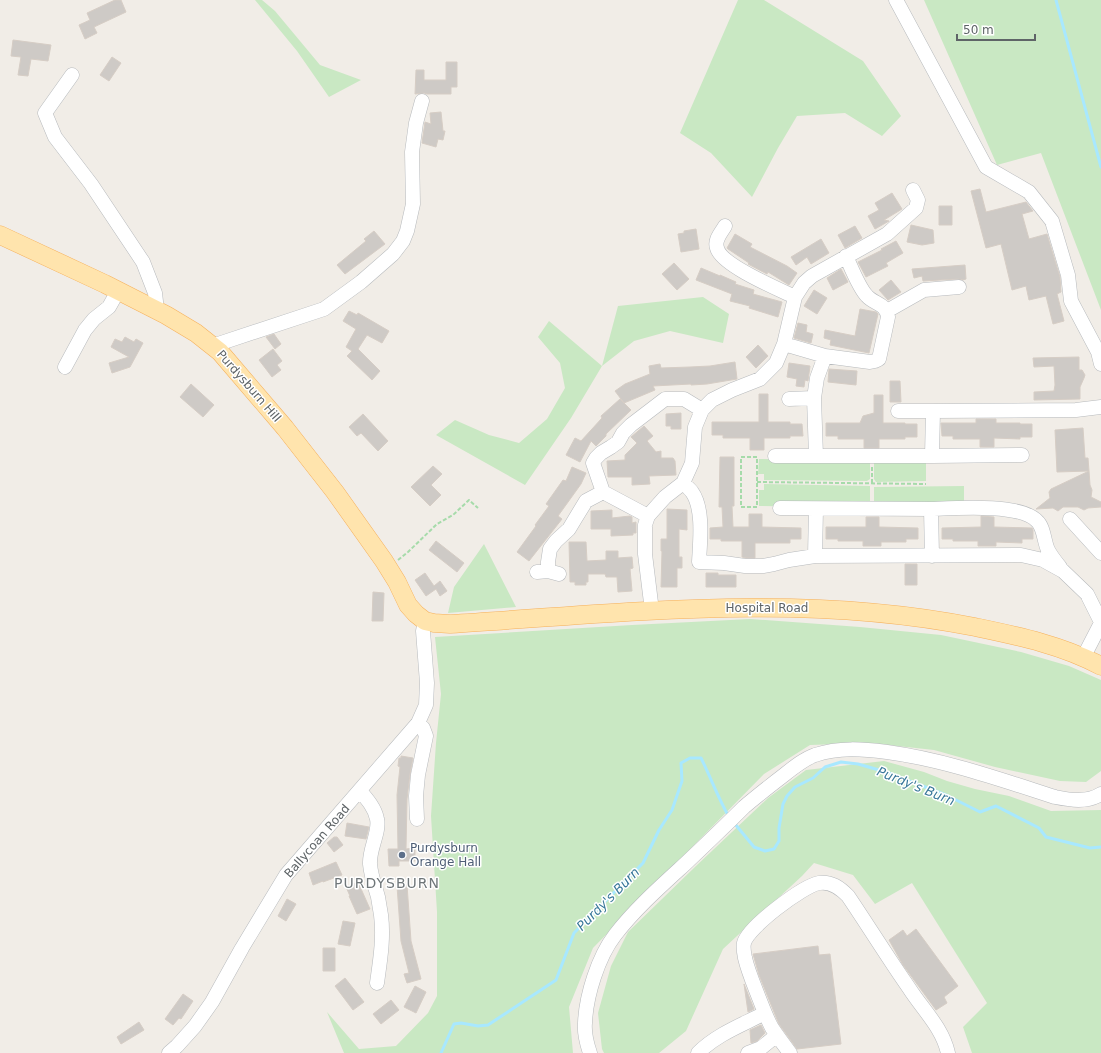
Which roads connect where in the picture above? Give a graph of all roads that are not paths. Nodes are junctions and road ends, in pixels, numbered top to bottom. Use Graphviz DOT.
graph roads {
  1 [pos="896,0"];
  2 [pos="72,75"];
  3 [pos="422,101"];
  4 [pos="913,190"];
  5 [pos="724,226"];
  6 [pos="0,235"];
  7 [pos="846,256"];
  8 [pos="959,287"];
  9 [pos="118,291"];
  10 [pos="795,297"];
  11 [pos="156,310"];
  12 [pos="887,311"];
  13 [pos="784,344"];
  14 [pos="212,346"];
  15 [pos="825,356"];
  16 [pos="1101,364"];
  17 [pos="65,367"];
  18 [pos="814,398"];
  19 [pos="789,399"];
  20 [pos="1101,407"];
  21 [pos="702,410"];
  22 [pos="898,411"];
  23 [pos="933,411"];
  24 [pos="1022,455"];
  25 [pos="775,456"];
  26 [pos="816,456"];
  27 [pos="932,456"];
  28 [pos="683,483"];
  29 [pos="603,492"];
  30 [pos="780,508"];
  31 [pos="816,509"];
  32 [pos="931,509"];
  33 [pos="648,516"];
  34 [pos="1070,519"];
  35 [pos="1101,553"];
  36 [pos="814,556"];
  37 [pos="932,556"];
  38 [pos="1063,571"];
  39 [pos="548,572"];
  40 [pos="652,611"];
  41 [pos="425,621"];
  42 [pos="1101,622"];
  43 [pos="1083,658"];
  44 [pos="1101,666"];
  45 [pos="418,723"];
  46 [pos="360,791"];
  47 [pos="1101,794"];
  48 [pos="417,819"];
  49 [pos="377,983"];
  50 [pos="765,1014"];
  51 [pos="778,1035"];
  52 [pos="758,1051"];
  53 [pos="701,1052"];
  54 [pos="169,1053"];
  55 [pos="590,1053"];
  56 [pos="790,1053"];
  57 [pos="948,1053"];
  1 -- 16 [label="street"];
  2 -- 11 [label="street"];
  3 -- 14 [label="street"];
  4 -- 7 [label="street"];
  5 -- 10 [label="street"];
  6 -- 9 [label="main road, Purdysburn Hill"];
  7 -- 10 [label="street"];
  7 -- 12 [label="street"];
  8 -- 12 [label="street"];
  9 -- 11 [label="main road, Purdysburn Hill"];
  9 -- 17 [label="street"];
  10 -- 13 [label="street"];
  11 -- 14 [label="main road, Purdysburn Hill"];
  12 -- 15 [label="street"];
  13 -- 15 [label="street"];
  13 -- 21 [label="street"];
  14 -- 41 [label="main road, Purdysburn Hill"];
  15 -- 18 [label="street"];
  18 -- 19 [label="street"];
  18 -- 26 [label="street"];
  20 -- 23 [label="street"];
  21 -- 28 [label="street"];
  21 -- 29 [label="street"];
  22 -- 23 [label="street"];
  23 -- 27 [label="street"];
  24 -- 27 [label="street"];
  25 -- 26 [label="street"];
  26 -- 27 [label="street"];
  28 -- 33 [label="street"];
  28 -- 36 [label="street"];
  29 -- 33 [label="street"];
  29 -- 39 [label="street"];
  30 -- 31 [label="street"];
  31 -- 32 [label="street"];
  31 -- 36 [label="street"];
  32 -- 37 [label="street"];
  32 -- 38 [label="street"];
  33 -- 40 [label="street"];
  34 -- 35 [label="street"];
  36 -- 37 [label="street"];
  37 -- 38 [label="street"];
  38 -- 42 [label="street"];
  40 -- 41 [label="main road, Hospital Road"];
  40 -- 43 [label="main road, Hospital Road"];
  41 -- 45 [label="street, Ballycoan Road"];
  42 -- 43 [label="street"];
  43 -- 44 [label="main road, Hospital Road"];
  45 -- 46 [label="street, Ballycoan Road"];
  45 -- 48 [label="street"];
  46 -- 49 [label="street"];
  46 -- 54 [label="street, Ballycoan Road"];
  47 -- 55 [label="street"];
  50 -- 51 [label="street"];
  50 -- 53 [label="street"];
  50 -- 57 [label="street"];
  51 -- 52 [label="street"];
  51 -- 56 [label="street"];
}
